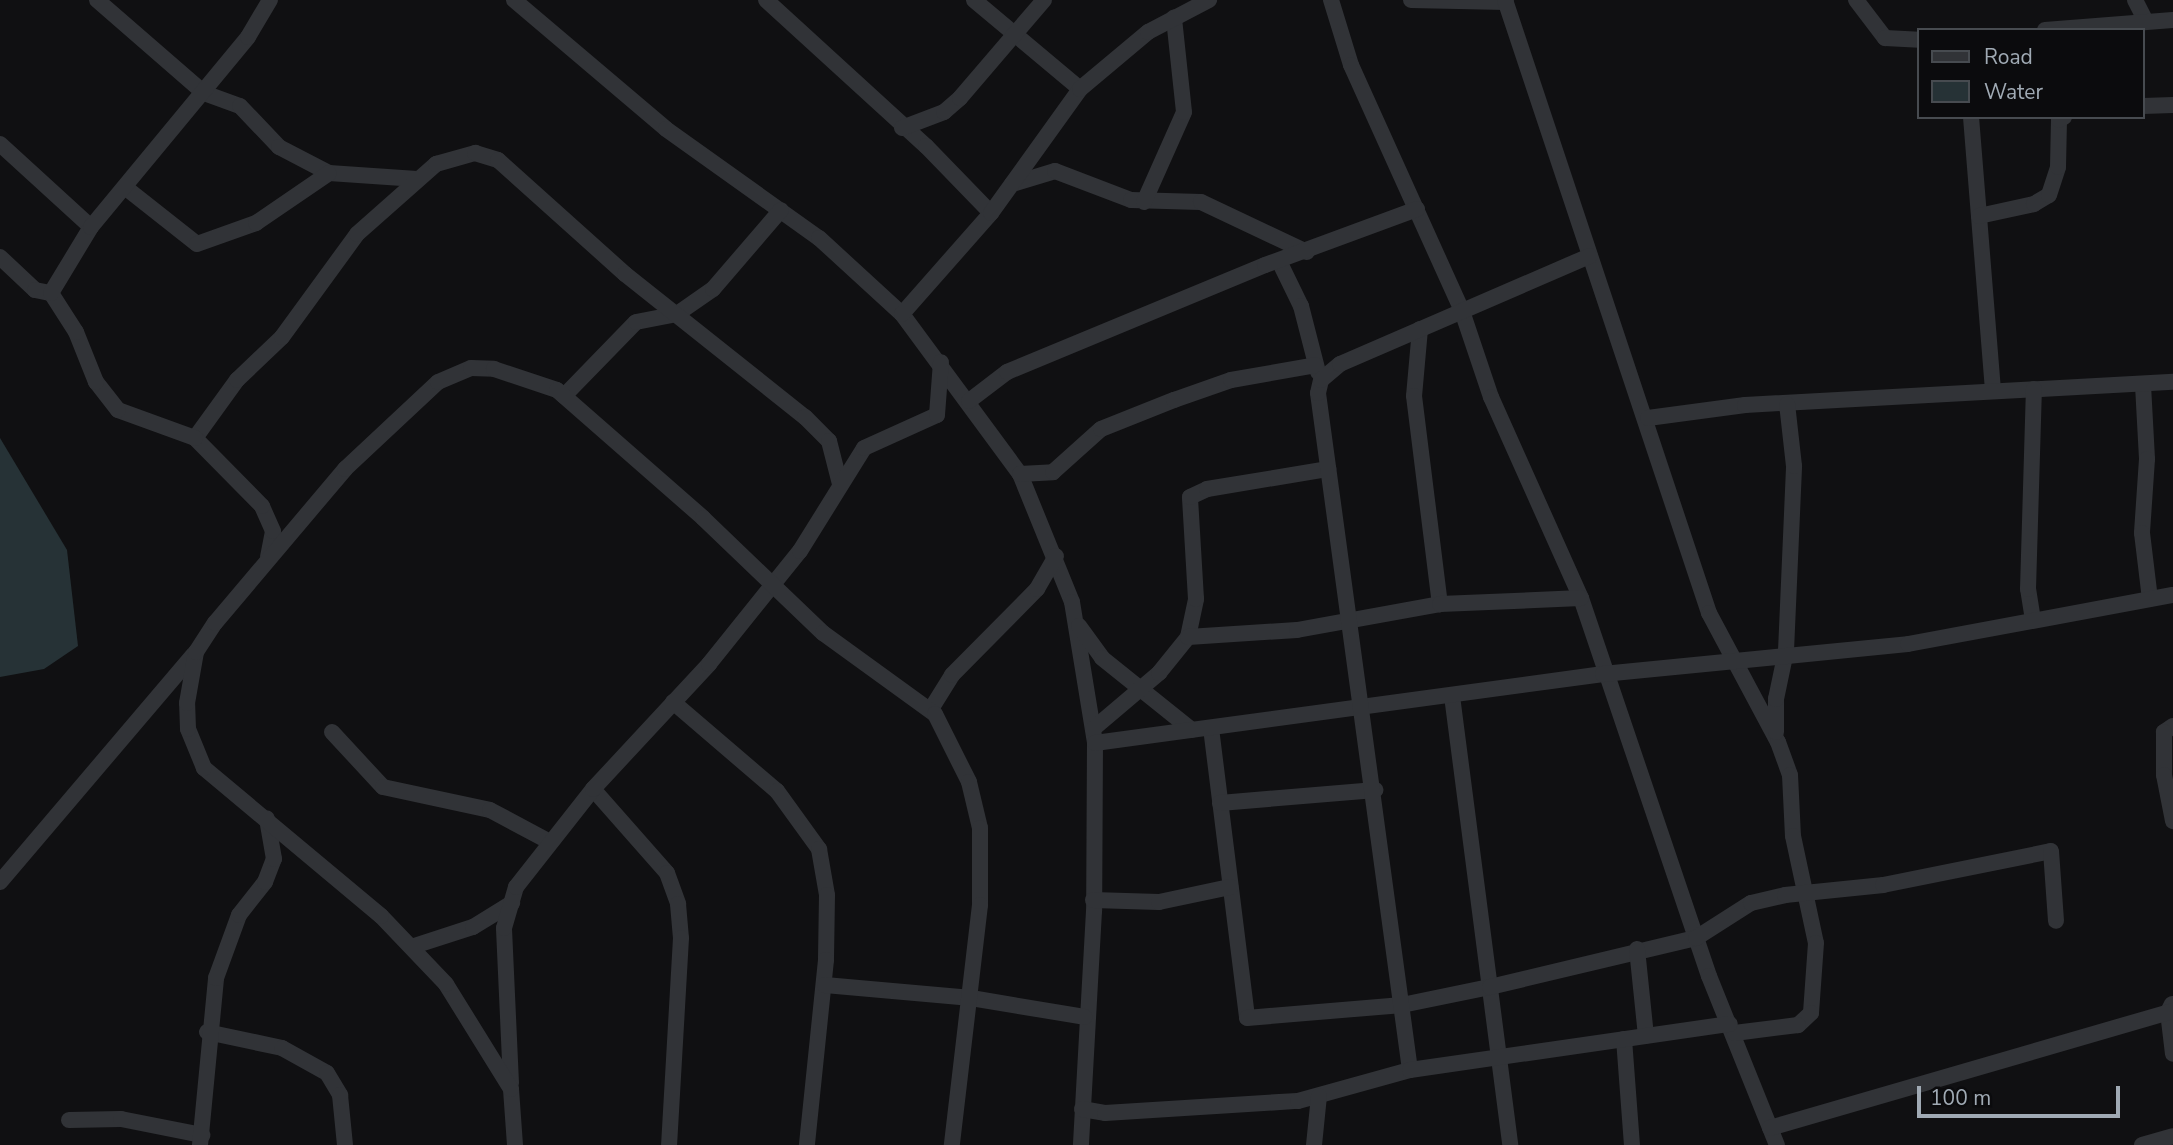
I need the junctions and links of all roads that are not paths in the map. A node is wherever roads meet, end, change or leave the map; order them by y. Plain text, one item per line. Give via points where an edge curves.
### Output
1 (97, 0) edge
2 (270, 0) edge
3 (514, 0) edge
4 (766, 0) edge
5 (974, 0) edge
6 (1044, 0) edge
7 (1209, 0) edge
8 (1331, 0) edge
9 (1411, 0) edge
10 (1856, 0) edge
11 (2135, 0) edge
12 (1506, 1) edge
13 (1174, 18) junction
14 (2145, 20) junction
15 (2173, 20) edge
16 (2065, 28) edge
17 (1015, 38) junction
18 (1918, 40) edge
19 (1080, 89) junction
20 (204, 93) junction
21 (2173, 104) edge
22 (2145, 106) edge
23 (1971, 119) edge
24 (2061, 119) edge
25 (902, 128) junction
26 (0, 144) edge
27 (329, 173) junction
28 (417, 179) junction
29 (1012, 184) junction
30 (126, 188) junction
31 (1143, 202) junction
32 (1417, 209) junction
33 (781, 210) junction
34 (991, 214) junction
35 (1979, 216) junction
36 (91, 228) junction
37 (1307, 253) junction
38 (1590, 256) junction
39 (0, 257) edge
40 (1280, 263) junction
41 (51, 293) junction
42 (1462, 311) junction
43 (677, 314) junction
44 (902, 314) junction
45 (1420, 329) junction
46 (941, 362) junction
47 (1318, 372) junction
48 (2173, 382) edge
49 (2143, 385) junction
50 (1993, 389) junction
51 (2034, 389) junction
52 (564, 396) junction
53 (969, 401) junction
54 (1787, 404) junction
55 (1647, 418) junction
56 (195, 438) junction
57 (1328, 469) junction
58 (1020, 474) junction
59 (841, 484) junction
60 (1056, 556) junction
61 (266, 564) junction
62 (770, 583) junction
63 (2173, 595) edge
64 (1581, 598) junction
65 (2150, 599) junction
66 (1440, 604) junction
67 (1352, 618) junction
68 (2033, 620) junction
69 (1076, 621) junction
70 (1188, 637) junction
71 (196, 652) junction
72 (1785, 656) junction
73 (1732, 660) junction
74 (1603, 674) junction
75 (1142, 688) junction
76 (1452, 696) junction
77 (673, 702) junction
78 (931, 709) junction
79 (1365, 709) junction
80 (2173, 726) edge
81 (1210, 728) junction
82 (1192, 730) junction
83 (332, 732) dead end
84 (1094, 736) junction
85 (1778, 741) junction
86 (593, 789) junction
87 (1375, 790) junction
88 (1220, 803) junction
89 (267, 817) junction
90 (2173, 821) edge
91 (550, 842) junction
92 (0, 882) edge
93 (1230, 887) junction
94 (1810, 896) junction
95 (1093, 900) junction
96 (512, 903) junction
97 (2056, 920) dead end
98 (1696, 939) junction
99 (414, 946) junction
100 (1637, 949) junction
101 (825, 985) junction
102 (1490, 987) junction
103 (971, 998) junction
104 (1402, 1005) junction
105 (2171, 1008) edge
106 (1084, 1017) junction
107 (1733, 1029) junction
108 (207, 1031) junction
109 (1646, 1036) junction
110 (1624, 1039) junction
111 (2173, 1054) edge
112 (1497, 1058) junction
113 (1410, 1070) junction
114 (511, 1089) junction
115 (1319, 1096) junction
116 (1082, 1110) junction
117 (69, 1120) dead end
118 (1770, 1128) junction
119 (2173, 1136) edge
120 (201, 1140) edge
121 (345, 1145) edge
122 (515, 1145) edge
123 (669, 1145) edge
124 (807, 1145) edge
125 (952, 1145) edge
126 (1081, 1145) edge
127 (1314, 1145) edge
128 (1510, 1145) edge
129 (1632, 1145) edge
130 (1777, 1145) edge
131 (2142, 1145) edge

1 - 20 street
2 - 20 street
3 - 33 street via 666,129
4 - 25 street
5 - 17 street
6 - 17 street
7 - 13 street
8 - 32 street via 1351,65
9 - 12 street
10 - 18 street via 1885,37
11 - 14 street
12 - 38 street
13 - 19 street via 1118,54
13 - 31 street via 1184,112
14 - 15 street
14 - 16 street
17 - 19 street
17 - 25 street via 944,112
19 - 29 street
20 - 27 street via 240,106 279,147
20 - 30 street
21 - 22 street
23 - 35 street
24 - 35 street via 2059,167 2049,195 2034,204
25 - 34 street
26 - 36 street
27 - 28 street
27 - 30 street via 256,223 197,244
28 - 43 street via 456,156 475,153 498,160
28 - 56 street via 357,234 282,337 237,380
29 - 31 street via 1044,173 1068,172
29 - 34 street
30 - 36 street
31 - 37 street via 1200,202
32 - 37 street
32 - 42 street
33 - 43 street via 713,289
33 - 44 street
34 - 44 street
35 - 50 street
36 - 41 street
37 - 40 street
38 - 42 street
38 - 55 street
39 - 41 street via 35,290
40 - 47 street via 1301,306
40 - 53 street via 1007,372
41 - 56 street via 76,332 96,383 118,410
42 - 45 street
42 - 64 street via 1491,397
43 - 52 street via 636,322
43 - 59 street via 805,416 829,442
44 - 46 street
45 - 47 street
45 - 66 street via 1414,396
46 - 53 street
46 - 59 street via 943,392 937,415 864,448
47 - 57 street
47 - 58 street via 1231,380 1101,429 1052,472
48 - 49 street
49 - 51 street
49 - 65 street via 2147,459 2142,533
50 - 51 street
50 - 54 street
51 - 68 street via 2028,589
52 - 61 street via 534,380 494,369 449,375 345,470
52 - 62 street
53 - 58 street
54 - 55 street
54 - 72 street via 1794,466
55 - 73 street via 1709,613
56 - 61 street via 266,512 273,531
57 - 67 street
57 - 70 street via 1207,489 1190,496 1196,599
58 - 60 street
59 - 62 street via 800,551
60 - 69 street
60 - 78 street via 1037,589 953,675
61 - 71 street
62 - 77 street
62 - 78 street via 828,637
63 - 65 street
64 - 66 street
64 - 74 street
65 - 68 street
66 - 67 street
67 - 70 street via 1227,638
67 - 79 street
68 - 72 street via 1908,644
69 - 75 street via 1102,657
69 - 84 street
70 - 75 street
71 - 89 street via 187,703 195,752 204,768
71 - 92 street
72 - 73 street
72 - 85 street via 1775,708
73 - 74 street
73 - 85 street
74 - 76 street
74 - 98 street via 1631,739
75 - 82 street
75 - 84 street
76 - 79 street
76 - 102 street
77 - 86 street
77 - 101 street via 776,791 819,849 827,895
78 - 103 street via 969,782 981,828
79 - 81 street
79 - 87 street
80 - 90 street via 2164,732 2164,775
81 - 82 street
81 - 88 street
82 - 84 street
83 - 91 street via 383,787 490,810
84 - 95 street
85 - 94 street via 1790,775 1793,836
86 - 91 street
86 - 123 street via 667,873 678,904 681,938
87 - 88 street
87 - 104 street
88 - 93 street
89 - 99 street
89 - 108 street via 274,859 228,939
91 - 96 street via 516,887
93 - 95 street via 1159,902
93 - 104 street via 1247,1018
94 - 97 street via 2051,851
94 - 98 street via 1785,895 1751,903
94 - 107 street via 1816,943 1808,1019 1798,1025
95 - 106 street
96 - 99 street via 473,927
96 - 114 street via 503,950
98 - 100 street
98 - 107 street
99 - 114 street via 485,1040
100 - 102 street
100 - 109 street
101 - 103 street
101 - 124 street
102 - 104 street
102 - 112 street
103 - 106 street
103 - 125 street
104 - 113 street
105 - 111 street
105 - 118 street
106 - 116 street
107 - 109 street
107 - 118 street
108 - 120 street
108 - 121 street via 282,1048 327,1073 340,1095
109 - 110 street
110 - 112 street
110 - 129 street
112 - 113 street
112 - 128 street
113 - 115 street
114 - 122 street
115 - 116 street via 1132,1111
115 - 127 street
116 - 126 street
117 - 120 street via 121,1119
118 - 130 street
119 - 131 street

